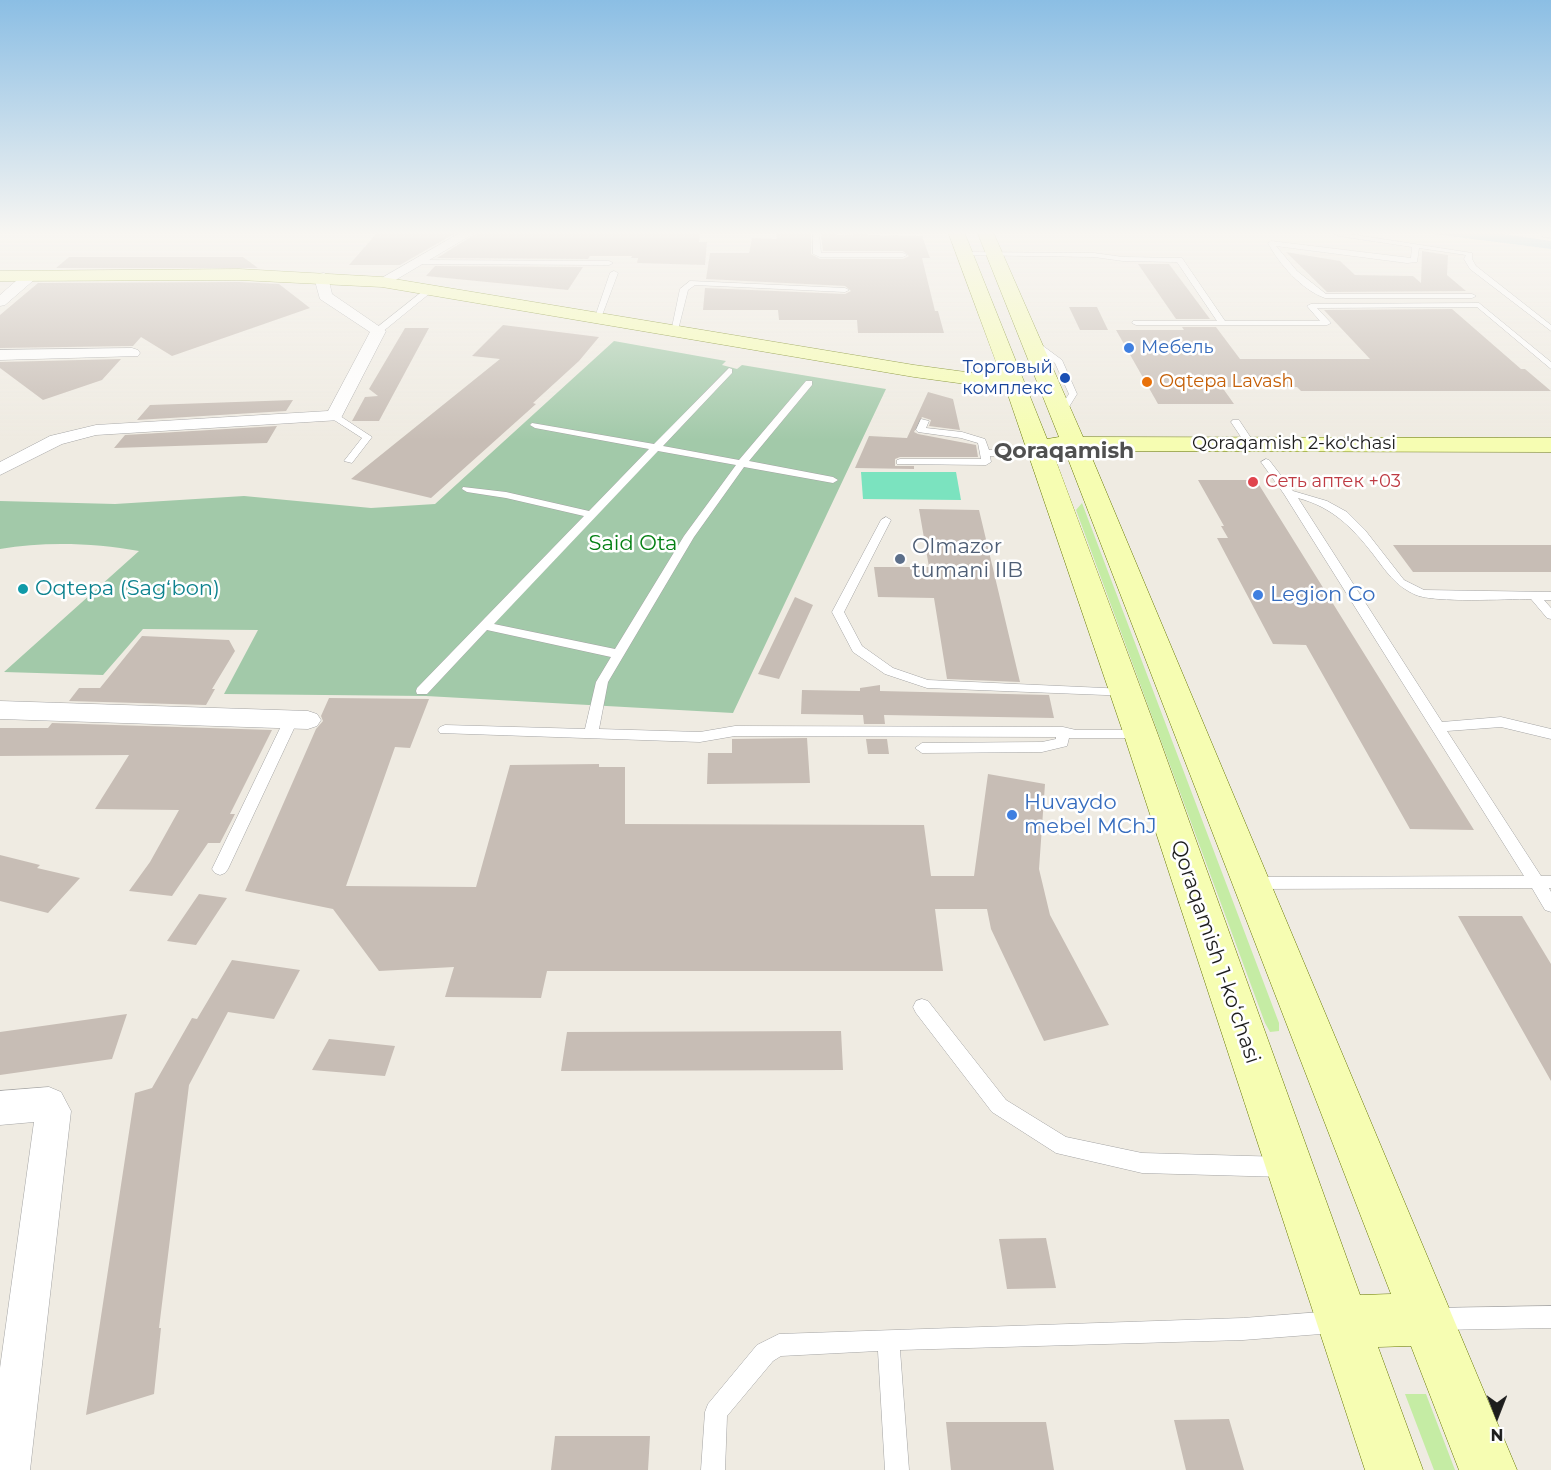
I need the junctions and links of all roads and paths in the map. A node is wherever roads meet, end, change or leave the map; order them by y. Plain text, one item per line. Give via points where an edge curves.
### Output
1 (335, 303) edge
2 (414, 303) edge
3 (509, 303) edge
4 (603, 303) edge
5 (681, 303) edge
6 (983, 303) edge
7 (1014, 303) edge
8 (1209, 303) edge
9 (1518, 303) edge
10 (597, 318) junction
11 (1136, 323) dead end
12 (1223, 323) junction
13 (1551, 329) edge
14 (674, 330) junction
15 (378, 331) junction
16 (132, 353) dead end
17 (0, 355) edge
18 (1551, 366) edge
19 (729, 371) dead end
20 (1012, 380) junction
21 (809, 383) dead end
22 (334, 416) junction
23 (924, 421) dead end
24 (1236, 422) dead end
25 (536, 425) dead end
26 (1250, 444) junction
27 (1551, 445) edge
28 (657, 447) junction
29 (985, 453) junction
30 (1055, 453) junction
31 (349, 461) dead end
32 (900, 462) dead end
33 (1266, 462) junction
34 (742, 463) junction
35 (1551, 463) edge
36 (0, 469) edge
37 (833, 480) dead end
38 (467, 489) dead end
39 (1288, 493) junction
40 (592, 515) junction
41 (886, 520) dead end
42 (1534, 596) junction
43 (1551, 596) edge
44 (1551, 615) edge
45 (486, 626) junction
46 (618, 654) junction
47 (422, 691) dead end
48 (1126, 693) junction
49 (0, 710) edge
50 (299, 720) joint
51 (1436, 727) junction
52 (445, 730) dead end
53 (1063, 732) junction
54 (591, 734) junction
55 (1551, 734) edge
56 (1141, 735) junction
57 (922, 748) dead end
58 (220, 869) dead end
59 (1251, 883) junction
60 (1544, 883) edge
61 (1551, 905) edge
62 (922, 1007) dead end
63 (0, 1108) edge
64 (1289, 1167) junction
65 (1551, 1317) edge
66 (1427, 1319) junction
67 (1342, 1322) junction
68 (888, 1340) junction
69 (8, 1470) edge
70 (712, 1470) edge
71 (897, 1470) edge
72 (1394, 1470) edge
73 (1488, 1470) edge

1 - 15 street
2 - 15 lane
3 - 10 main road
4 - 10 lane
5 - 14 lane
6 - 20 main road, Qoraqamish 1-koʻchasi
7 - 30 main road via 1061,413
8 - 12 lane
9 - 13 lane
10 - 14 main road
11 - 12 lane
12 - 18 lane via 1327,324 1311,306 1479,306
14 - 20 main road via 914,371
15 - 22 street
16 - 17 street
19 - 28 lane
20 - 30 main road, Qoraqamish 1-koʻchasi
21 - 34 lane
22 - 31 lane via 367,437
22 - 36 street via 96,430 56,440
23 - 29 lane via 921,430 982,441
24 - 26 lane
25 - 28 lane
26 - 27 main road, Qoraqamish 2-ko'chasi
26 - 30 main road, Qoraqamish 2-ko'chasi
28 - 34 lane
28 - 40 lane
29 - 30 lane
29 - 32 lane via 986,462
30 - 33 main road, Qoraqamish 2-ko'chasi
30 - 48 main road, Qoraqamish 1-koʻchasi
30 - 59 main road, Qoraqamish 1-koʻchasi
33 - 35 main road, Qoraqamish 2-ko'chasi
33 - 39 lane
34 - 37 lane
34 - 46 lane via 688,536
38 - 40 lane
39 - 42 lane via 1333,507 1347,518 1400,582 1411,589 1440,595
39 - 51 lane
40 - 45 lane
41 - 48 lane via 838,612 857,649 890,672 927,684
42 - 43 lane
42 - 44 lane
45 - 46 lane
45 - 47 lane
46 - 54 lane via 602,682
48 - 56 main road, Qoraqamish 1-koʻchasi
49 - 50 street
50 - 58 lane
51 - 55 lane via 1501,722
51 - 60 lane
52 - 54 lane
53 - 54 lane via 735,731 700,737
53 - 56 lane
53 - 57 lane via 1062,743 1042,747
56 - 64 main road, Qoraqamish 1-koʻchasi
59 - 60 lane
59 - 66 main road, Qoraqamish 1-koʻchasi
60 - 61 lane
62 - 64 lane via 999,1106 1063,1146 1142,1163
63 - 69 street via 49,1104 53,1111
64 - 67 main road, Qoraqamish 1-koʻchasi
65 - 66 lane
66 - 67 main road
66 - 73 main road, Qoraqamish 1-koʻchasi
67 - 68 lane via 1243,1329
67 - 72 main road, Qoraqamish 1-koʻchasi
68 - 70 lane via 779,1345 765,1353 716,1412
68 - 71 lane

